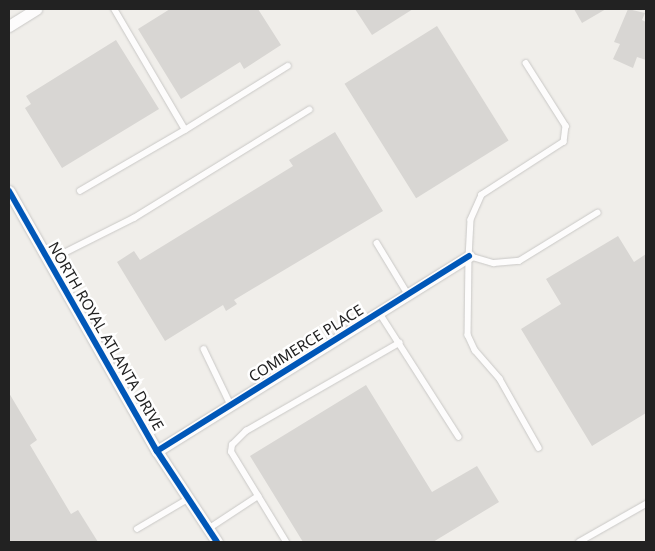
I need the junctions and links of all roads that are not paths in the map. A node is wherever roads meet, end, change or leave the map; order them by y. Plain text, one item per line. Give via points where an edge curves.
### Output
1 (36, 9) edge
2 (114, 9) edge
3 (9, 26) edge
4 (526, 63) dead end
5 (288, 66) dead end
6 (309, 110) dead end
7 (185, 130) junction
8 (9, 191) edge
9 (80, 191) dead end
10 (597, 213) dead end
11 (377, 243) dead end
12 (469, 256) junction
13 (48, 260) junction
14 (408, 294) junction
15 (379, 312) junction
16 (399, 343) junction
17 (204, 349) dead end
18 (231, 405) junction
19 (459, 437) dead end
20 (539, 448) dead end
21 (157, 451) junction
22 (258, 496) junction
23 (188, 499) junction
24 (646, 504) edge
25 (137, 529) dead end
26 (208, 529) junction
27 (217, 542) edge
28 (286, 542) edge
29 (580, 542) edge

1 - 3 street
2 - 7 lane
4 - 12 lane via 566,126 564,142 482,195 471,220
5 - 7 lane
6 - 13 lane via 134,218
7 - 9 lane
8 - 13 street, NORTH ROYAL ATLANTA DRIVE
10 - 12 lane via 519,261 494,263
11 - 14 lane
12 - 14 street, COMMERCE PLACE
12 - 20 lane via 468,335 475,350 500,379
13 - 21 street, NORTH ROYAL ATLANTA DRIVE
14 - 15 street, COMMERCE PLACE
15 - 16 lane
15 - 18 street, COMMERCE PLACE
16 - 19 lane
16 - 22 lane via 361,368 334,378 238,437 231,452
17 - 18 lane
18 - 21 street, COMMERCE PLACE
21 - 23 street, NORTH ROYAL ATLANTA DRIVE
22 - 26 lane
22 - 28 lane
23 - 25 lane
23 - 26 street, NORTH ROYAL ATLANTA DRIVE
24 - 29 lane
26 - 27 street, NORTH ROYAL ATLANTA DRIVE

